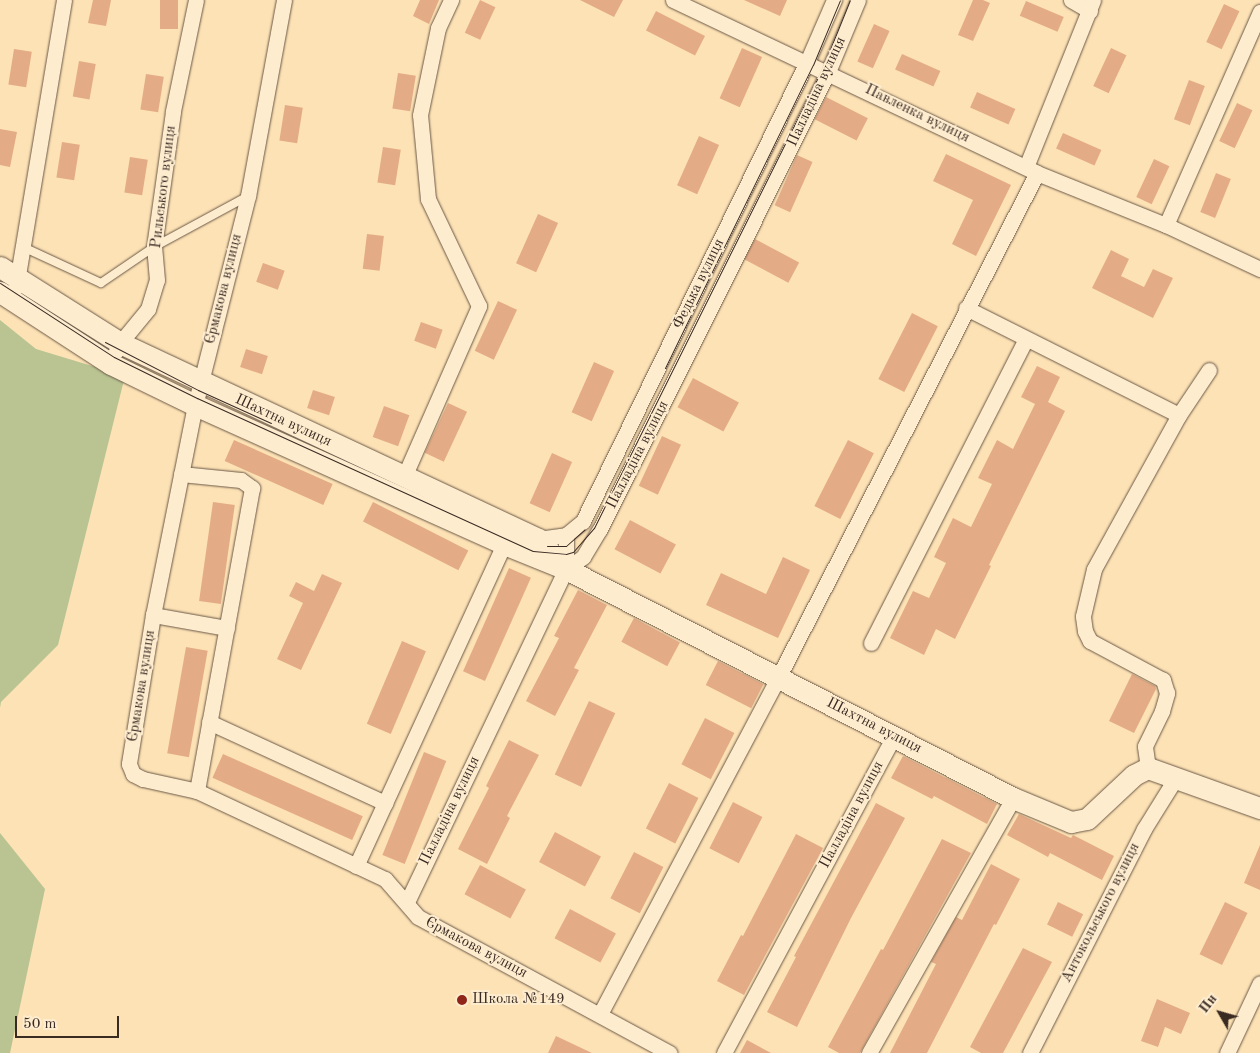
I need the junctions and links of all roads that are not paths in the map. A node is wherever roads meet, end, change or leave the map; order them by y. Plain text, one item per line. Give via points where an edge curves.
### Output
1 (64, 0) edge
2 (196, 0) edge
3 (284, 0) edge
4 (451, 0) edge
5 (673, 0) edge
6 (834, 0) edge
7 (858, 0) edge
8 (1071, 0) edge
9 (1092, 5) edge
10 (1260, 12) edge
11 (807, 62) junction
12 (828, 72) junction
13 (1032, 170) junction
14 (248, 196) junction
15 (1166, 225) junction
16 (23, 247) junction
17 (154, 247) junction
18 (1260, 269) edge
19 (9, 272) edge
20 (6, 296) edge
21 (966, 308) junction
22 (1026, 339) junction
23 (120, 343) junction
24 (111, 364) junction
25 (1209, 370) dead end
26 (200, 382) junction
27 (195, 406) junction
28 (1179, 415) junction
29 (181, 474) junction
30 (404, 477) junction
31 (566, 536) junction
32 (538, 539) junction
33 (504, 544) junction
34 (566, 569) junction
35 (153, 615) junction
36 (227, 628) junction
37 (871, 643) dead end
38 (779, 676) junction
39 (209, 722) junction
40 (894, 736) junction
41 (1148, 768) junction
42 (1176, 776) junction
43 (197, 791) junction
44 (1013, 798) junction
45 (385, 803) junction
46 (1260, 808) edge
47 (356, 866) junction
48 (407, 902) junction
49 (1260, 983) edge
50 (600, 1014) junction
51 (670, 1053) edge
52 (724, 1053) edge
53 (869, 1053) edge
54 (1030, 1053) edge
55 (1227, 1053) edge

1 - 16 street
2 - 17 street, Рильського вулиця via 173,111
3 - 14 street, Єрмакова вулиця
4 - 30 street via 438,28 420,115 428,199 479,306
5 - 11 street, Павленка вулиця
6 - 11 street, Федька вулиця
7 - 12 street, Палладіна вулиця
8 - 9 street
9 - 13 street
10 - 15 street
11 - 12 street, Павленка вулиця
11 - 31 street, Федька вулиця via 583,520
12 - 13 street, Павленка вулиця
12 - 34 street, Палладіна вулиця via 600,529 583,557
13 - 15 street, Павленка вулиця
13 - 21 street
14 - 17 lane
14 - 26 street, Єрмакова вулиця
15 - 18 street, Павленка вулиця
16 - 17 lane via 100,283
16 - 19 street
17 - 23 street, Рильського вулиця via 157,280 148,309
19 - 20 street
19 - 23 main road, Шахтна вулиця
20 - 24 main road, Шахтна вулиця
21 - 22 street
21 - 38 street
22 - 28 street
22 - 37 street
23 - 24 street, Рильського вулиця
23 - 26 main road, Шахтна вулиця
24 - 27 main road, Шахтна вулиця
25 - 28 street
26 - 27 street, Єрмакова вулиця
26 - 30 main road, Шахтна вулиця
27 - 29 street, Єрмакова вулиця
27 - 33 main road, Шахтна вулиця
28 - 41 street via 1094,569 1083,616 1090,641 1163,680 1167,693 1146,746
29 - 35 street, Єрмакова вулиця
29 - 36 street via 240,480 252,488
30 - 32 main road, Шахтна вулиця
31 - 32 street
31 - 34 street
32 - 34 main road, Шахтна вулиця
33 - 34 main road, Шахтна вулиця
33 - 45 street
34 - 38 main road, Шахтна вулиця
34 - 48 street, Палладіна вулиця
35 - 36 street
35 - 43 street, Єрмакова вулиця via 129,764 133,774 143,779
36 - 39 street
38 - 40 main road, Шахтна вулиця
38 - 50 street
39 - 43 street
39 - 45 street
40 - 44 main road, Шахтна вулиця
40 - 52 street, Палладіна вулиця
41 - 42 main road
41 - 44 main road, Шахтна вулиця via 1134,775 1087,819 1071,822
42 - 46 main road
42 - 54 street, Антокольського вулиця via 1144,829
43 - 47 street, Єрмакова вулиця
44 - 53 street
45 - 47 street
47 - 48 street, Єрмакова вулиця via 385,879
48 - 50 street, Єрмакова вулиця via 418,917
49 - 55 street
50 - 51 street, Єрмакова вулиця

